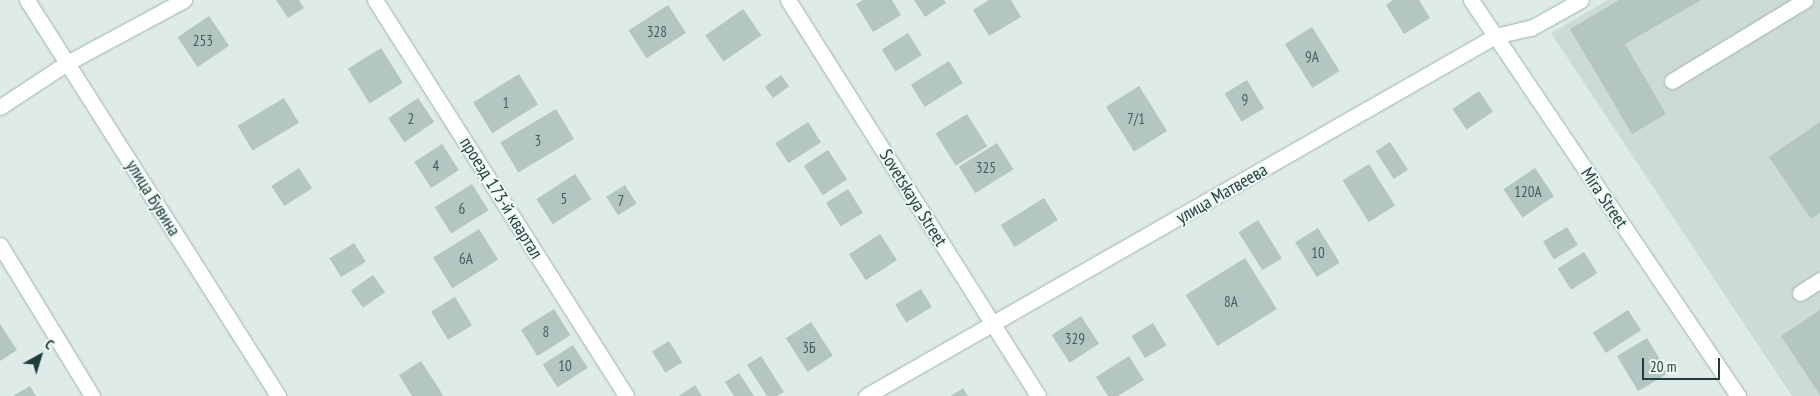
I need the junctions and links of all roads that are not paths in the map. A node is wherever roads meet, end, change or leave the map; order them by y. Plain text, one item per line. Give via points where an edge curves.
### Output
1 (26, 0) edge
2 (184, 0) edge
3 (375, 0) edge
4 (788, 0) edge
5 (1471, 0) edge
6 (1581, 0) edge
7 (1805, 0) edge
8 (1494, 36) junction
9 (67, 64) junction
10 (1672, 81) dead end
11 (0, 107) edge
12 (0, 244) edge
13 (1820, 280) edge
14 (1800, 293) dead end
15 (994, 325) junction
16 (92, 396) edge
17 (278, 396) edge
18 (626, 396) edge
19 (866, 396) edge
20 (1038, 396) edge
21 (1738, 396) edge

1 - 9 street, улица Бувина
2 - 9 street
3 - 18 street, проезд 173-й квартал
4 - 15 street, Sovetskaya Street
5 - 8 street, Mira Street
6 - 8 street, улица Матвеева via 1531,28
7 - 10 street
8 - 15 street, улица Матвеева
8 - 21 street, Mira Street
9 - 11 street
9 - 17 street, улица Бувина
12 - 16 street
13 - 14 street
15 - 19 street, улица Матвеева
15 - 20 street, Sovetskaya Street

